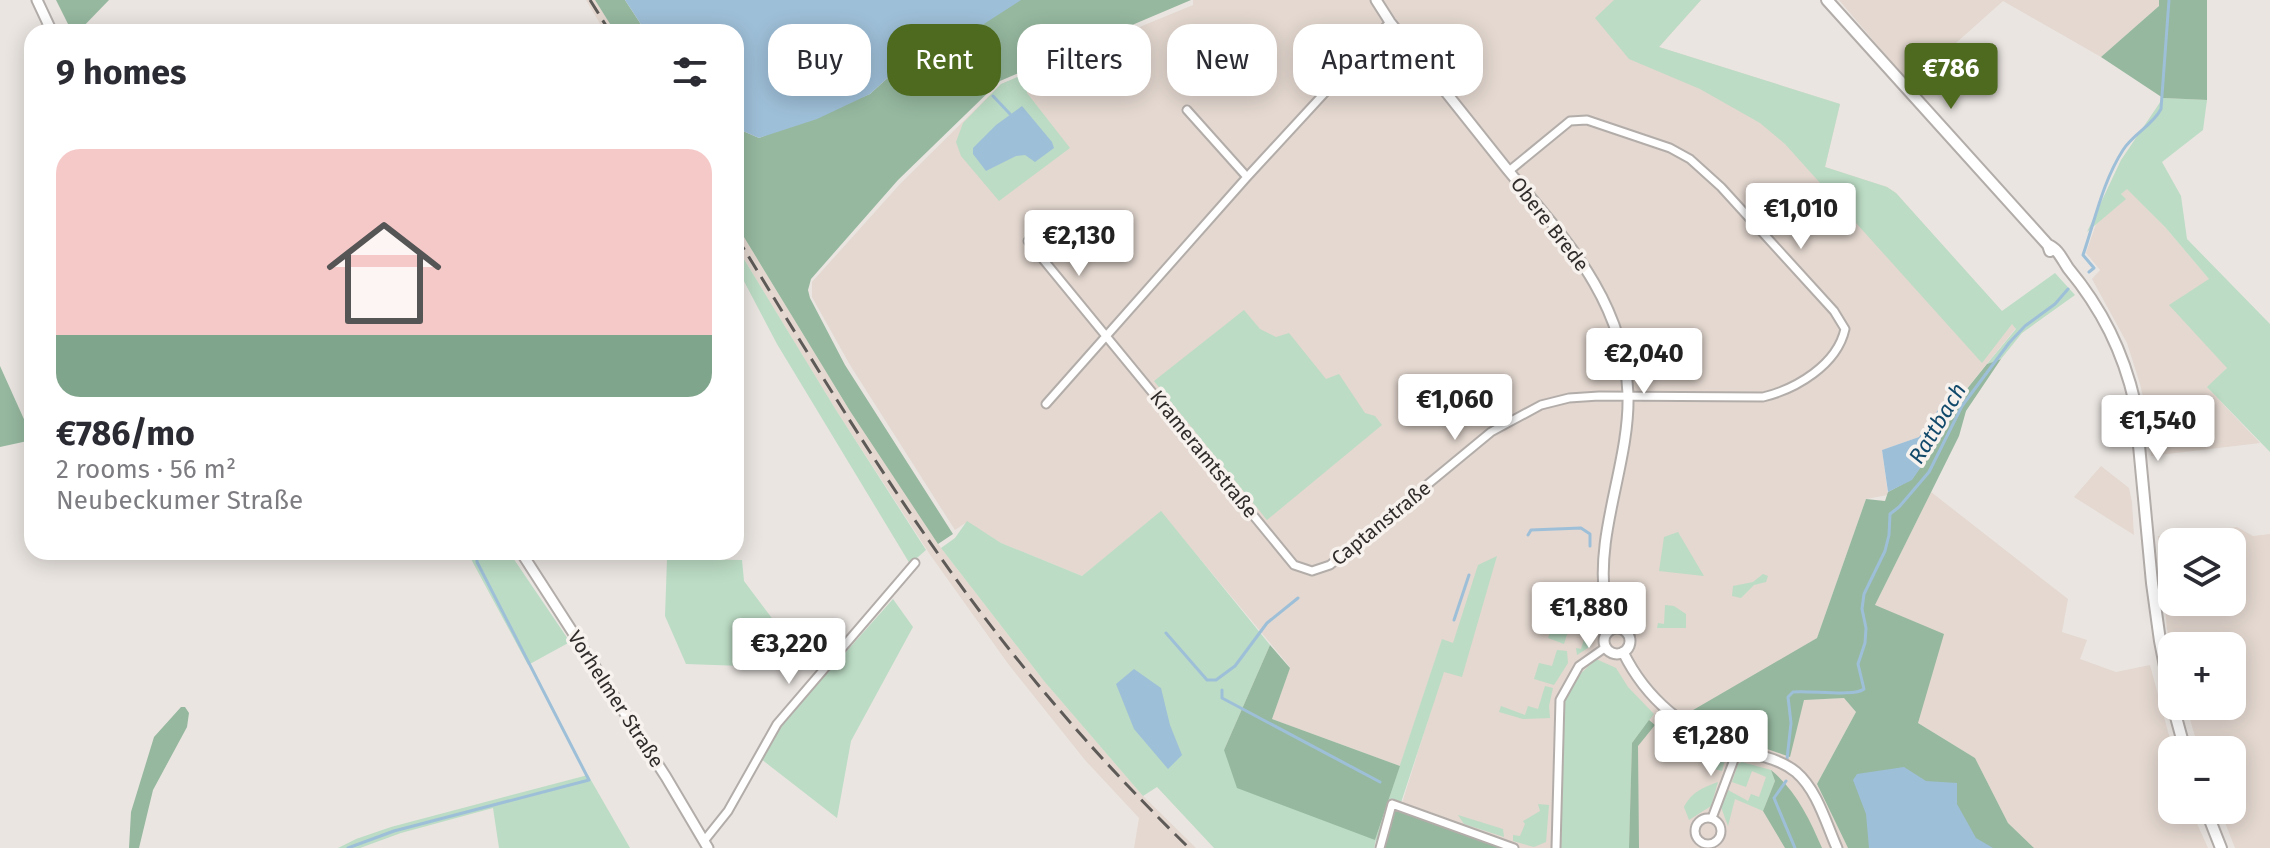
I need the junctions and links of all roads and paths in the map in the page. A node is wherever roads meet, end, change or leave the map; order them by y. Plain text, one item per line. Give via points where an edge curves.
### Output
1 (37, 0) edge
2 (1376, 0) edge
3 (1827, 0) edge
4 (1390, 22) junction
5 (48, 24) edge
6 (1187, 110) dead end
7 (1509, 171) junction
8 (1247, 177) junction
9 (1028, 241) dead end
10 (1107, 335) junction
11 (1628, 395) junction
12 (1046, 404) dead end
13 (526, 560) edge
14 (915, 563) dead end
15 (1303, 569) joint
16 (1613, 628) junction
17 (2159, 632) edge
18 (1606, 647) junction
19 (1623, 652) junction
20 (1738, 749) junction
21 (1712, 818) dead end
22 (2212, 824) edge
23 (706, 845) edge
24 (1380, 848) edge
25 (1514, 848) edge
26 (1556, 848) edge
27 (1837, 848) edge
28 (2221, 848) edge

1 - 5 street
2 - 4 street, Obere Brede
3 - 17 main road via 2061,259 2107,324 2135,403
4 - 7 street, Obere Brede
4 - 8 street
6 - 8 street
7 - 11 street, Obere Brede via 1580,257 1600,291 1615,329
7 - 11 street, Captanstraße via 1578,119 1670,148 1721,187 1845,329 1833,355 1783,392 1726,398
8 - 10 street
9 - 10 street, Krameramtstraße
10 - 12 street
10 - 15 street, Krameramtstraße via 1294,565
11 - 15 street, Captanstraße via 1541,405 1491,432 1330,565
11 - 16 street, Obere Brede via 1605,559 1605,599
13 - 23 street, Vorhelmer Straße
14 - 23 street via 777,724
16 - 18 street via 1605,636
16 - 19 street via 1630,636
18 - 19 street
18 - 26 street via 1579,666 1560,700
19 - 20 street via 1645,688 1673,717
20 - 21 street
20 - 27 street via 1796,772 1811,790
22 - 28 main road
24 - 25 street via 1392,804

